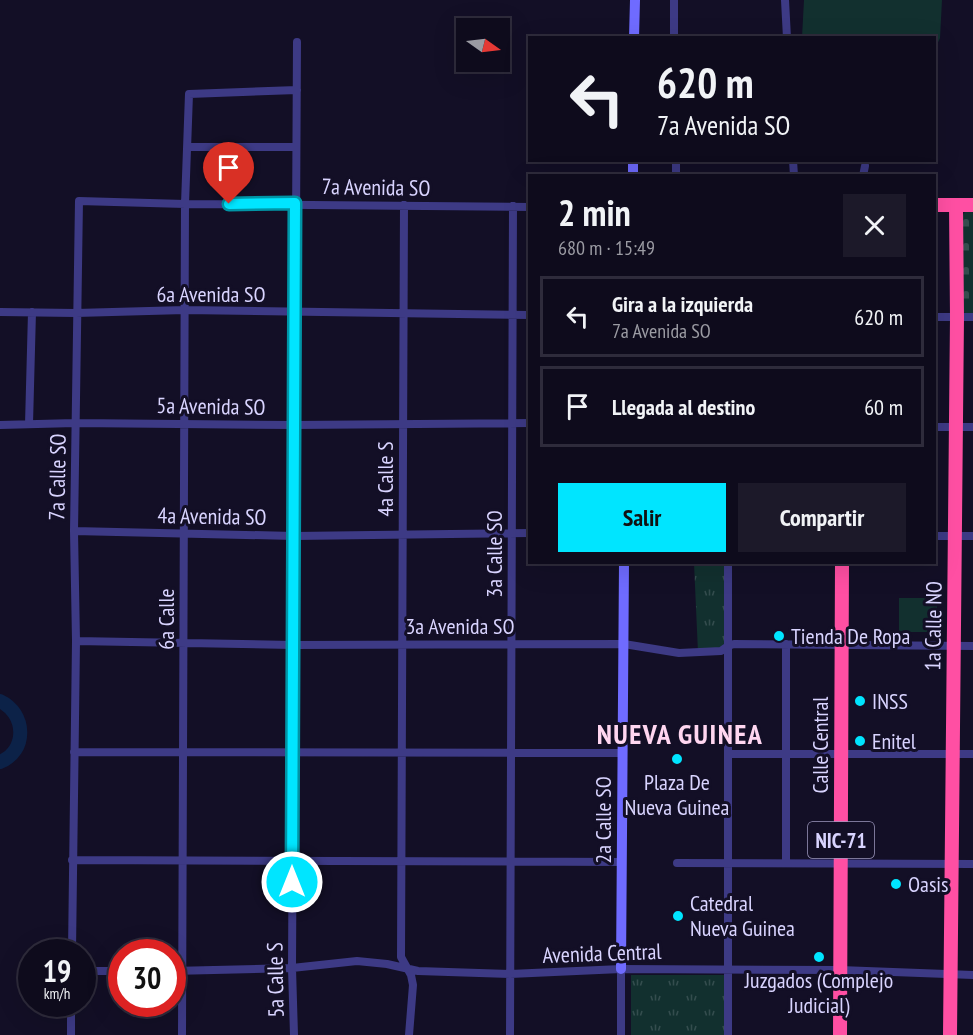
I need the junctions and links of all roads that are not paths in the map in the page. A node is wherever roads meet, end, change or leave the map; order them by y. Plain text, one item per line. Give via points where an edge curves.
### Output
1 (635, 0) edge
2 (674, 0) edge
3 (785, 0) edge
4 (634, 36) edge
5 (674, 36) edge
6 (787, 36) edge
7 (297, 42) dead end
8 (297, 90) junction
9 (188, 147) junction
10 (296, 147) junction
11 (865, 166) dead end
12 (863, 174) edge
13 (295, 203) junction
14 (186, 204) junction
15 (404, 205) junction
16 (936, 205) edge
17 (956, 205) junction
18 (973, 205) edge
19 (513, 206) junction
20 (528, 207) edge
21 (185, 310) junction
22 (0, 312) edge
23 (32, 312) junction
24 (295, 312) junction
25 (76, 313) junction
26 (404, 314) junction
27 (513, 315) junction
28 (528, 315) edge
29 (936, 317) edge
30 (957, 317) junction
31 (973, 317) edge
32 (75, 423) junction
33 (185, 423) junction
34 (528, 423) edge
35 (28, 424) junction
36 (512, 424) junction
37 (0, 425) edge
38 (294, 425) junction
39 (403, 425) junction
40 (936, 427) edge
41 (956, 427) junction
42 (973, 427) edge
43 (74, 531) junction
44 (184, 533) junction
45 (512, 533) junction
46 (528, 533) edge
47 (403, 534) junction
48 (294, 536) junction
49 (936, 536) edge
50 (955, 536) junction
51 (973, 537) edge
52 (624, 564) edge
53 (728, 564) edge
54 (842, 564) edge
55 (76, 641) junction
56 (184, 642) junction
57 (403, 644) junction
58 (624, 644) junction
59 (786, 644) junction
60 (293, 645) junction
61 (511, 645) junction
62 (842, 645) junction
63 (728, 646) junction
64 (954, 646) junction
65 (973, 646) edge
66 (74, 752) junction
67 (183, 753) junction
68 (293, 753) junction
69 (402, 753) junction
70 (511, 753) junction
71 (623, 753) junction
72 (728, 753) junction
73 (786, 753) junction
74 (841, 754) junction
75 (953, 754) junction
76 (973, 754) edge
77 (72, 860) junction
78 (183, 860) junction
79 (292, 861) junction
80 (402, 861) junction
81 (510, 862) junction
82 (622, 862) junction
83 (676, 863) dead end
84 (728, 863) junction
85 (786, 863) junction
86 (841, 863) junction
87 (952, 864) junction
88 (973, 864) edge
89 (72, 939) edge
90 (182, 939) edge
91 (406, 967) junction
92 (292, 968) junction
93 (621, 969) junction
94 (728, 970) junction
95 (840, 970) junction
96 (186, 971) edge
97 (510, 974) junction
98 (951, 975) junction
99 (973, 975) edge
100 (71, 1017) edge
101 (183, 1017) edge
102 (71, 1035) edge
103 (183, 1035) edge
104 (294, 1035) edge
105 (409, 1035) edge
106 (510, 1035) edge
107 (621, 1035) edge
108 (728, 1035) edge
109 (840, 1035) edge
110 (950, 1035) edge

1 - 4 street
2 - 5 street
3 - 6 street
7 - 8 street, 5a Calle S
8 - 9 street, 6a Calle via 189,94
8 - 10 street, 5a Calle S
9 - 10 street
9 - 14 street, 6a Calle
10 - 13 street, 5a Calle S
11 - 12 street
13 - 14 street, 7a Avenida SO
13 - 15 street, 7a Avenida SO
13 - 24 street, 5a Calle S
14 - 21 street, 6a Calle
14 - 25 street, 7a Calle SO via 79,201
15 - 19 street, 7a Avenida SO
15 - 26 street, 4a Calle S
16 - 17 highway
17 - 18 highway
17 - 30 highway, 1a Calle NO
19 - 20 street, 7a Avenida SO
19 - 27 street, 3a Calle SO
21 - 24 street, 6a Avenida SO
21 - 25 street, 6a Avenida SO
21 - 33 street, 6a Calle
22 - 23 street, 6a Avenida SO
23 - 25 street, 6a Avenida SO
23 - 35 street
24 - 26 street, 6a Avenida SO
24 - 38 street, 5a Calle S
25 - 32 street, 7a Calle SO
26 - 27 street, 6a Avenida SO
26 - 39 street, 4a Calle S
27 - 28 street, 6a Avenida SO
27 - 36 street, 3a Calle SO
29 - 30 street
30 - 31 street
30 - 41 highway, 1a Calle NO
32 - 33 street, 5a Avenida SO
32 - 35 street, 5a Avenida SO
32 - 43 street, 7a Calle SO
33 - 38 street, 5a Avenida SO
33 - 44 street, 6a Calle
34 - 36 street, 5a Avenida SO
35 - 37 street, 5a Avenida SO
36 - 39 street, 5a Avenida SO
36 - 45 street, 3a Calle SO
38 - 39 street, 5a Avenida SO
38 - 48 street, 5a Calle S
39 - 47 street, 4a Calle S
40 - 41 street
41 - 42 street
41 - 50 highway, 1a Calle NO
43 - 44 street, 4a Avenida SO
43 - 55 street, 7a Calle SO
44 - 48 street, 4a Avenida SO
44 - 56 street, 6a Calle
45 - 46 street, 4a Avenida SO
45 - 47 street, 4a Avenida SO
45 - 61 street, 3a Calle SO
47 - 48 street, 4a Avenida SO
47 - 57 street, 4a Calle S
48 - 60 street, 5a Calle S
49 - 50 street
50 - 51 street
50 - 64 highway, 1a Calle NO
52 - 58 street, 2a Calle SO
53 - 63 street
54 - 62 highway, Calle Central / NIC-71
55 - 56 street, 3a Avenida SO
55 - 66 street, 7a Calle SO
56 - 60 street, 3a Avenida SO
56 - 67 street, 6a Calle
57 - 60 street, 3a Avenida SO
57 - 61 street, 3a Avenida SO
57 - 69 street, 4a Calle S
58 - 61 street, 3a Avenida SO
58 - 63 street, 3a Avenida SO via 680,653 721,651
58 - 71 street, 2a Calle SO
59 - 62 street, 3a Avenida SO
59 - 63 street, 3a Avenida SO
59 - 73 street
60 - 68 street, 5a Calle S
61 - 70 street, 3a Calle SO
62 - 64 street, 3a Avenida SO
62 - 74 highway, Calle Central / NIC-71
63 - 72 street
64 - 65 street, 3a Avenida SO
64 - 75 highway, 1a Calle NO
66 - 67 street
66 - 77 street, 7a Calle SO
67 - 68 street
67 - 78 street, 6a Calle
68 - 69 street
68 - 79 street, 5a Calle S
69 - 70 street
69 - 80 street, 4a Calle S
70 - 71 street
70 - 81 street, 3a Calle SO
71 - 82 street, 2a Calle SO
72 - 73 street
72 - 84 street
73 - 74 street
73 - 85 street
74 - 75 street
74 - 86 highway, Calle Central / NIC-71
75 - 76 street
75 - 87 highway, 1a Calle NO
77 - 78 street
77 - 89 street, 7a Calle SO
78 - 79 street
78 - 90 street, 6a Calle
79 - 80 street
79 - 92 street, 5a Calle S
80 - 81 street
80 - 91 street, 4a Calle S via 401,957
81 - 82 street
81 - 97 street, 3a Calle SO
82 - 93 street, 2a Calle SO
83 - 84 street
84 - 85 street
84 - 94 street
85 - 86 street
86 - 87 street
86 - 95 highway, Calle Central / NIC-71
87 - 88 street
87 - 98 highway, 1a Calle NO
91 - 92 street, Avenida Central via 357,961
91 - 97 street, Avenida Central via 418,971
91 - 105 street, 4a Calle S via 413,985
92 - 96 street, Avenida Central
92 - 104 street, 5a Calle S
93 - 94 street, Avenida Central
93 - 97 street, Avenida Central
93 - 107 street
94 - 95 street, Avenida Central
94 - 108 street
95 - 98 street, Avenida Central
95 - 109 highway, Calle Central / NIC-71
97 - 106 street, 3a Calle SO
98 - 99 street, Avenida Central
98 - 110 highway, 1a Calle NO
100 - 102 street
101 - 103 street, 6a Calle

